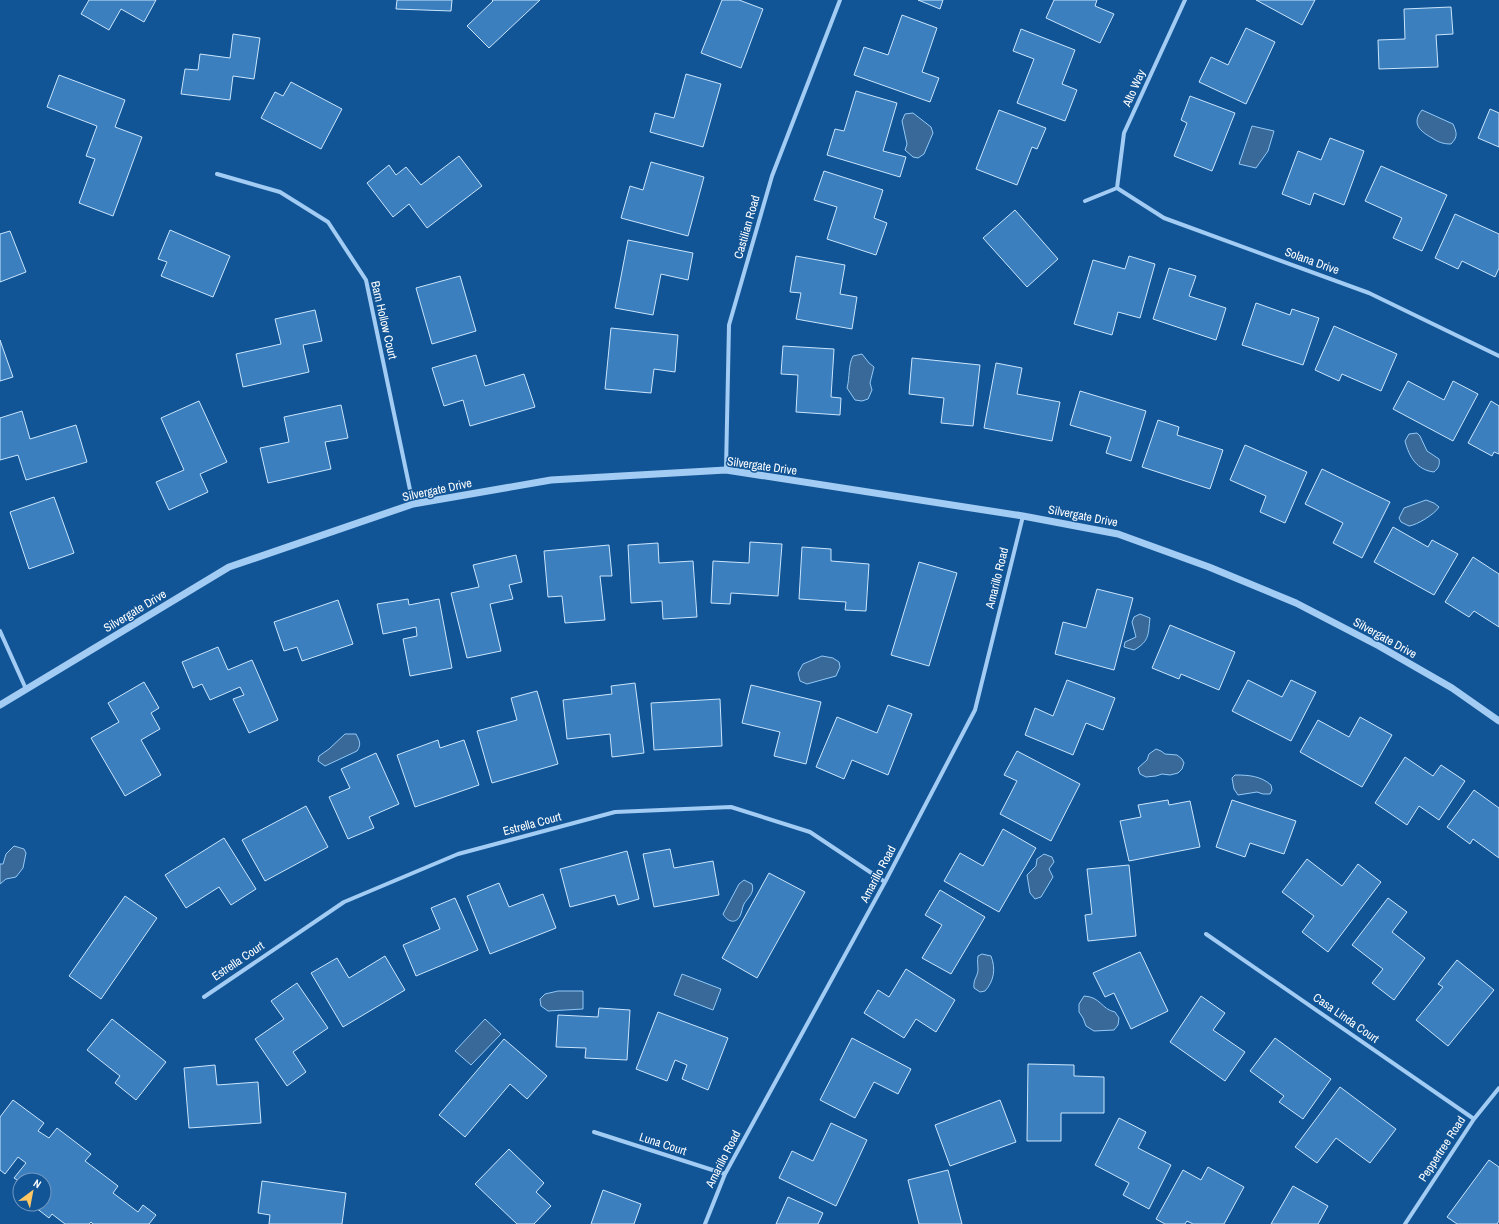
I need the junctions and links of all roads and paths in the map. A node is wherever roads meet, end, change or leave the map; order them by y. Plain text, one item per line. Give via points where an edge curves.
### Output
1 (840, 0) edge
2 (1185, 0) edge
3 (217, 174) dead end
4 (1117, 188) junction
5 (1084, 201) dead end
6 (1499, 356) edge
7 (726, 470) junction
8 (413, 504) junction
9 (1023, 516) junction
10 (0, 631) edge
11 (26, 689) junction
12 (0, 705) edge
13 (1499, 721) edge
14 (885, 882) junction
15 (1206, 934) dead end
16 (204, 997) dead end
17 (1499, 1088) edge
18 (1474, 1119) junction
19 (594, 1132) dead end
20 (725, 1174) junction
21 (705, 1224) edge
22 (1405, 1224) edge

1 - 7 street, Castilian Road via 772,176 729,325
2 - 4 street, Alto Way via 1124,134
3 - 8 street, Barn Hollow Court via 280,192 328,222 366,280
4 - 5 street
4 - 6 street, Solana Drive via 1164,218 1369,293
7 - 8 street, Silvergate Drive via 551,480
7 - 9 street, Silvergate Drive
8 - 11 street, Silvergate Drive via 229,567
9 - 13 street, Silvergate Drive via 1118,534 1210,567 1296,603 1399,657 1452,688
9 - 14 street, Amarillo Road via 975,710
10 - 11 street
11 - 12 street, Silvergate Drive
14 - 16 street, Estrella Court via 810,832 731,807 615,812 458,854 344,902
14 - 20 street, Amarillo Road
15 - 18 street, Casa Linda Court
17 - 18 street, Peppertree Road
18 - 22 street, Peppertree Road
19 - 20 street, Luna Court
20 - 21 street, Amarillo Road

